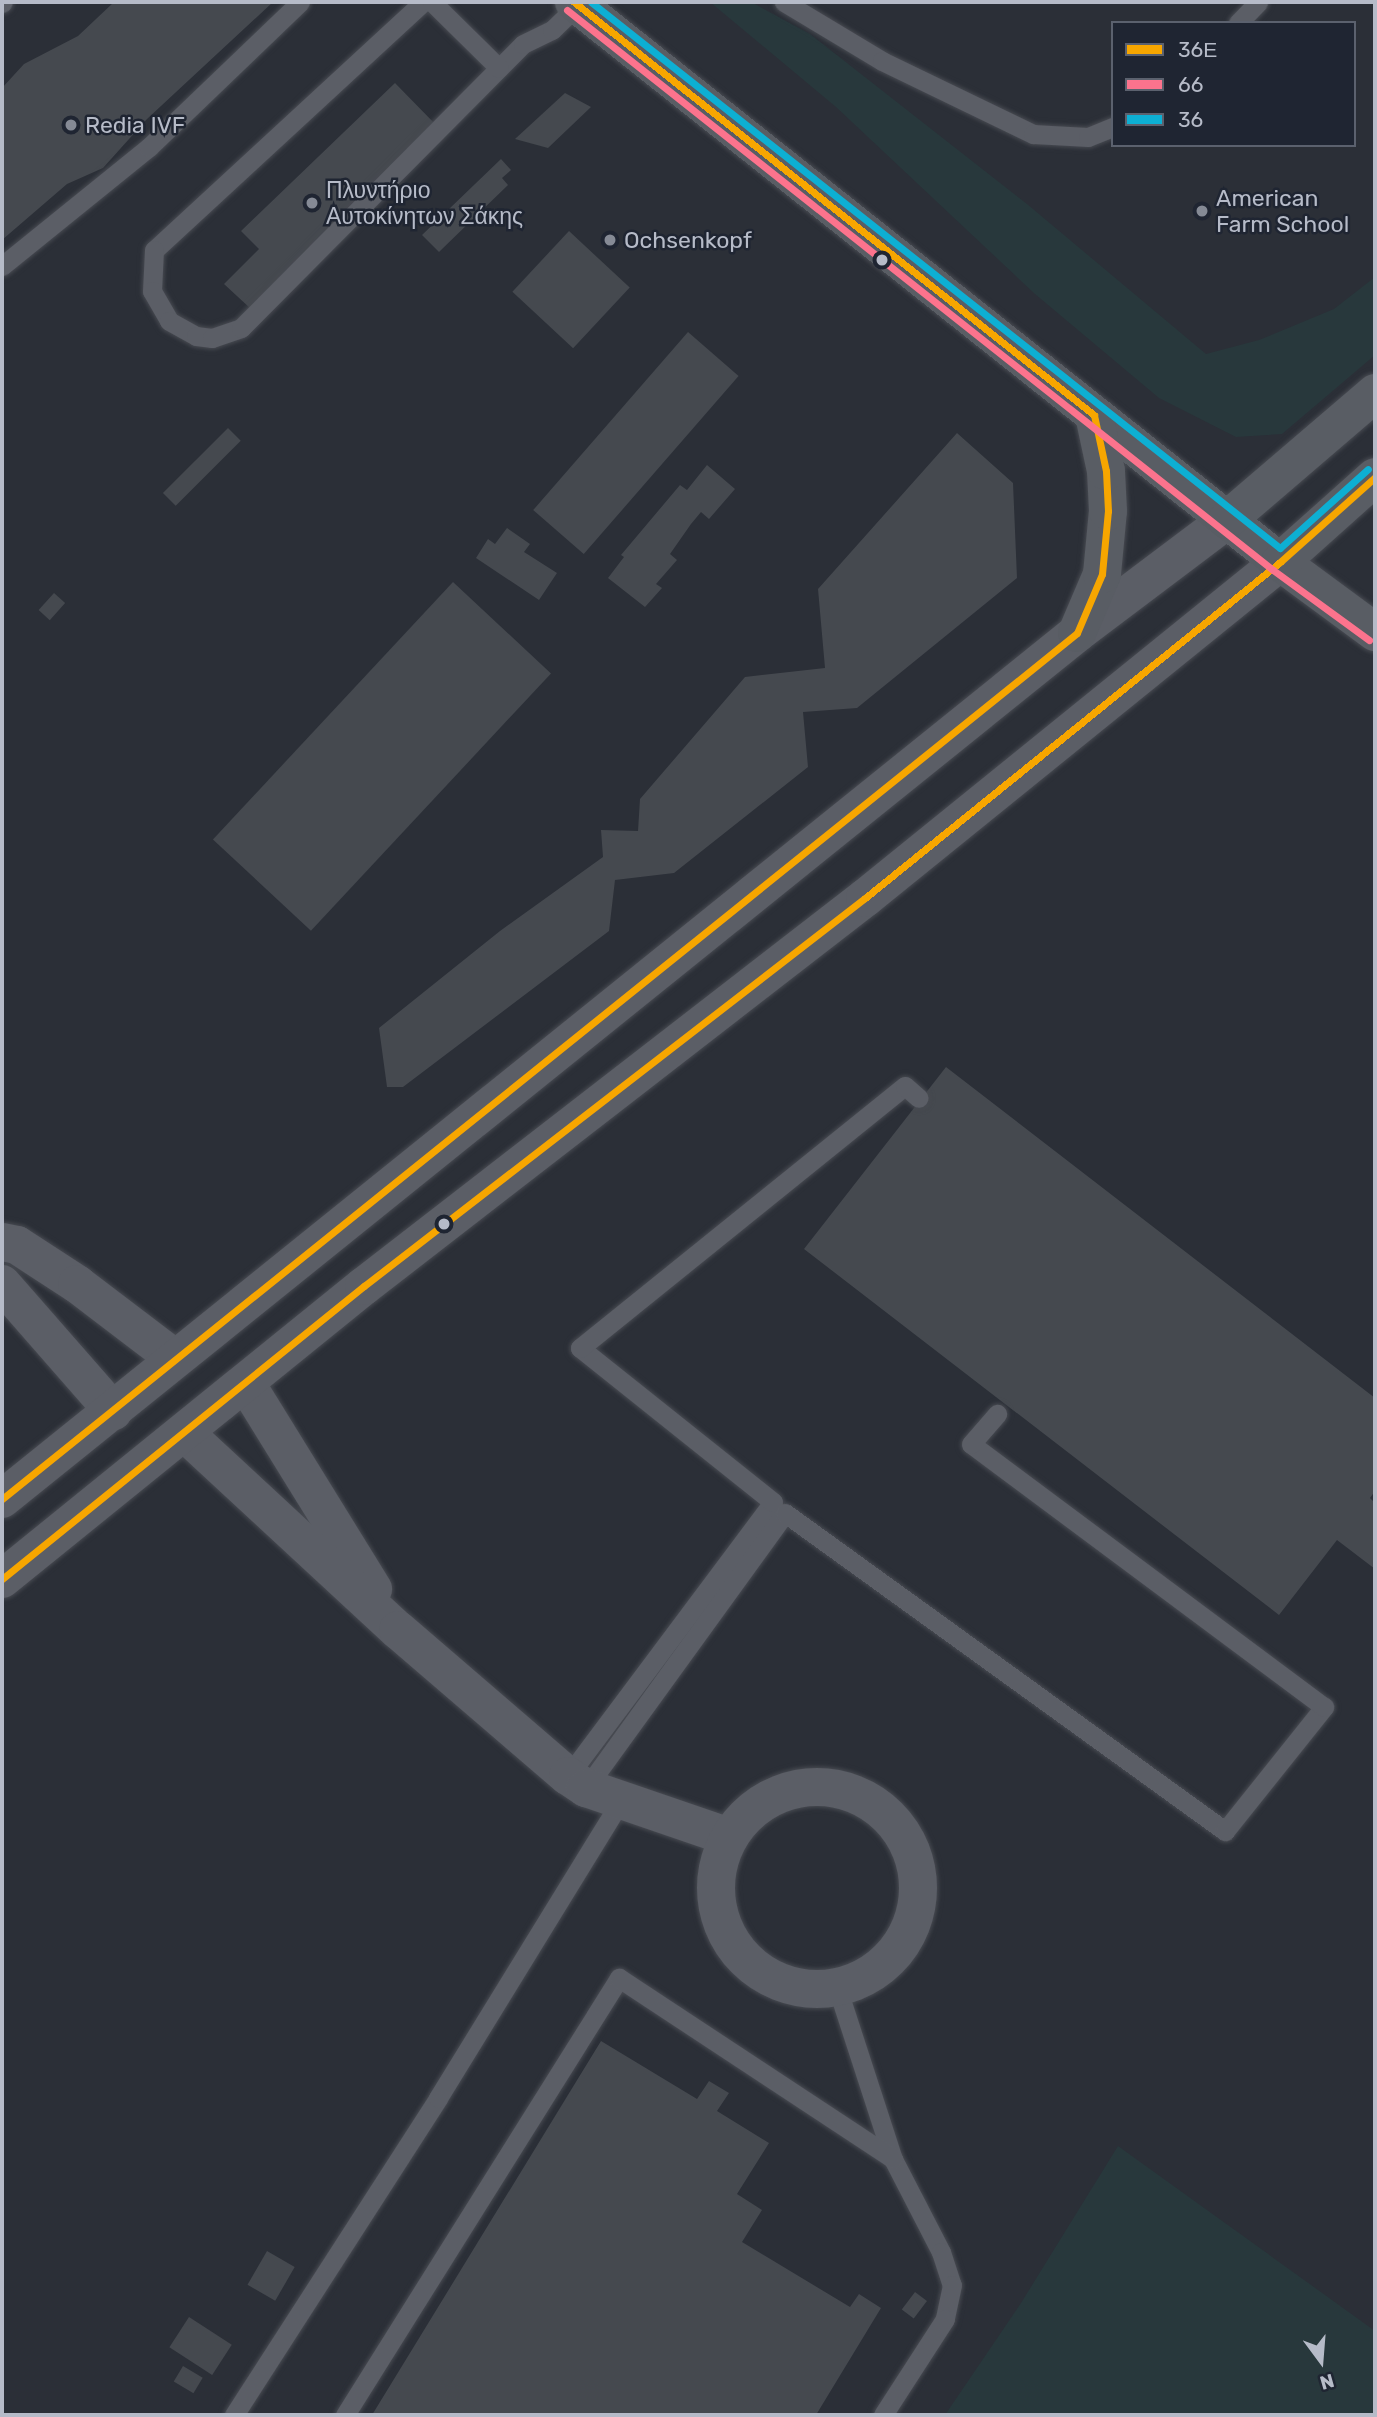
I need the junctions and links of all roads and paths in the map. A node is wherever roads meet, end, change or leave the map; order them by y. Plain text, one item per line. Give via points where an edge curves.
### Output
1 (300, 2) edge
2 (423, 2) edge
3 (432, 2) edge
4 (784, 2) edge
5 (1258, 2) edge
6 (576, 3) edge
7 (1240, 21) edge
8 (499, 68) junction
9 (1111, 128) edge
10 (2, 266) edge
11 (1375, 393) edge
12 (1094, 415) junction
13 (1375, 477) edge
14 (1227, 520) junction
15 (1280, 562) junction
16 (1375, 632) edge
17 (1077, 633) junction
18 (919, 1098) dead end
19 (2, 1242) edge
20 (2, 1284) edge
21 (174, 1358) junction
22 (247, 1385) junction
23 (113, 1411) junction
24 (997, 1413) dead end
25 (186, 1434) junction
26 (2, 1499) edge
27 (2, 1579) edge
28 (398, 1630) junction
29 (577, 1782) junction
30 (621, 1800) junction
31 (729, 1837) junction
32 (837, 1987) junction
33 (893, 2159) junction
34 (234, 2415) edge
35 (345, 2415) edge
36 (883, 2415) edge

1 - 10 lane via 149,147
2 - 8 lane via 154,250 152,291 169,321 196,336 227,335 241,328
3 - 8 lane
4 - 9 lane via 882,61 1033,134 1088,136
5 - 7 lane
6 - 8 lane via 552,30 523,44
6 - 12 main road
11 - 14 main road
12 - 14 main road
12 - 17 main road via 1106,471 1108,511 1102,574
13 - 15 main road
14 - 15 main road
14 - 17 street
15 - 16 main road
15 - 22 street via 865,898 364,1286
17 - 21 street
18 - 29 lane via 905,1087 580,1348 773,1502
19 - 21 street via 17,1245 77,1284
20 - 23 street
21 - 23 street
22 - 25 street
22 - 28 street
23 - 26 street
24 - 29 lane via 971,1444 1324,1707 1225,1831 785,1513
25 - 27 street
25 - 28 street
28 - 29 street
29 - 30 street
30 - 31 street
30 - 34 lane via 438,2098
31 - 32 street via 717,1869 716,1902 726,1934 746,1960 773,1979 803,1989
31 - 32 street via 750,1812 779,1793 812,1786 845,1790 876,1804 900,1829 915,1859 918,1881 912,1925 894,1954 869,1975
32 - 33 lane
33 - 35 lane via 619,1978
33 - 36 lane via 941,2252 952,2285 945,2319

